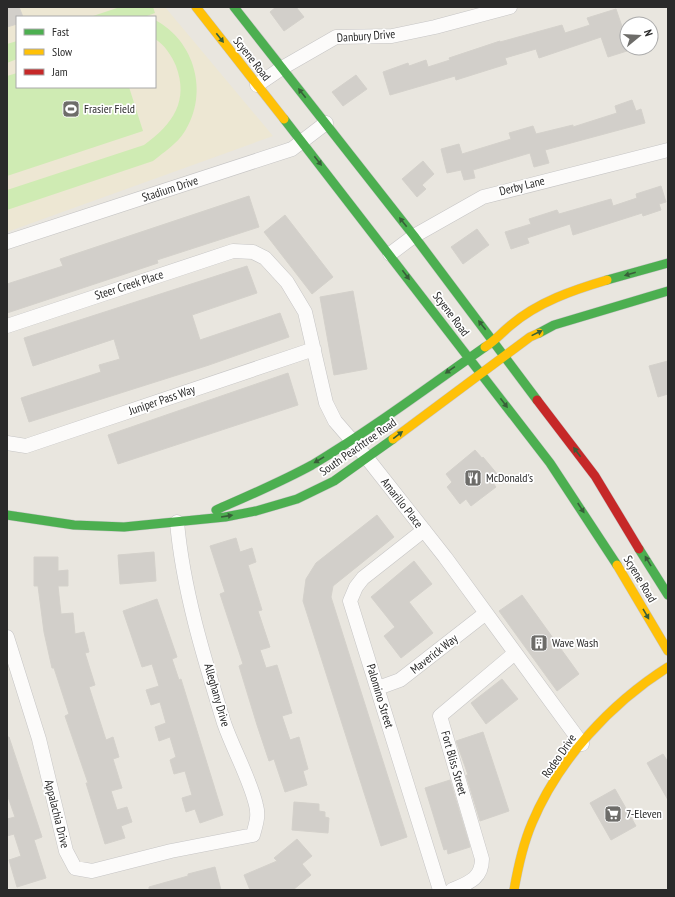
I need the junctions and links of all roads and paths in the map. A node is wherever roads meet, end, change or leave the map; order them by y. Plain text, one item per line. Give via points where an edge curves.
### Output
1 (196, 7) edge
2 (234, 7) edge
3 (510, 7) edge
4 (282, 68) junction
5 (257, 86) junction
6 (326, 123) junction
7 (303, 142) junction
8 (668, 150) edge
9 (414, 236) junction
10 (7, 242) edge
11 (253, 252) joint
12 (390, 254) junction
13 (668, 263) edge
14 (668, 291) edge
15 (7, 326) edge
16 (494, 340) junction
17 (314, 349) junction
18 (506, 356) junction
19 (469, 357) junction
20 (481, 372) junction
21 (352, 440) junction
22 (8, 448) edge
23 (367, 458) junction
24 (7, 515) edge
25 (183, 521) junction
26 (424, 530) junction
27 (668, 595) edge
28 (486, 613) junction
29 (7, 637) edge
30 (668, 651) edge
31 (515, 653) junction
32 (668, 667) edge
33 (378, 688) junction
34 (582, 744) junction
35 (222, 841) joint
36 (440, 890) edge
37 (452, 890) edge
38 (514, 890) edge

1 -> 5 main road, Scyene Road
2 - 4 main road, Scyene Road
3 - 4 street, Danbury Drive via 392,36 336,37
4 - 5 street, Danbury Drive
6 -> 4 main road, Scyene Road
5 - 7 main road, Scyene Road
6 - 7 street, Stadium Drive
9 -> 6 main road, Scyene Road
7 - 10 street, Stadium Drive via 292,149
7 -> 12 main road, Scyene Road
8 - 9 street, Derby Lane via 482,197
9 - 12 street, Derby Lane
16 -> 9 main road, Scyene Road
11 - 15 street, Steer Creek Place via 233,251
11 - 17 street, Amarillo Place via 265,258 287,282 305,312
12 -> 19 main road, Scyene Road
13 -> 16 main road via 553,299 523,314
18 -> 14 main road, South Peachtree Road via 530,337 554,325
16 - 18 main road, Scyene Road
16 - 19 main road
17 - 21 street, Amarillo Place via 326,403 335,421
17 - 22 street, Juniper Pass Way via 26,446
18 - 20 main road, South Peachtree Road
27 -> 18 main road, Scyene Road via 595,476
19 - 20 main road, Scyene Road
19 -> 21 main road
23 -> 20 main road, South Peachtree Road
20 -> 30 main road, Scyene Road via 571,494
21 - 23 street, Amarillo Place
21 -> 25 main road via 244,499
25 -> 23 main road, South Peachtree Road via 256,511 297,499 334,481
23 - 26 street, Amarillo Place
24 - 25 main road, South Peachtree Road via 74,525 124,527
25 - 35 street, Alleghany Drive via 180,555 195,620 225,724 256,805 258,820 253,835
26 - 28 street, Amarillo Place
26 - 33 street, Palomino Street via 363,578 350,601
28 - 31 street, Amarillo Place
28 - 33 street, Maverick Way via 400,680
29 - 35 street, Appalachia Drive via 39,739 66,850 75,868 92,871
31 - 34 street, Amarillo Place
31 - 37 street, Fort Bliss Street via 440,716 482,859 482,868 477,876
32 - 34 main road, Rodeo Drive via 653,675 628,695
33 - 36 street, Palomino Street
34 - 38 main road, Rodeo Drive via 558,775 532,822

